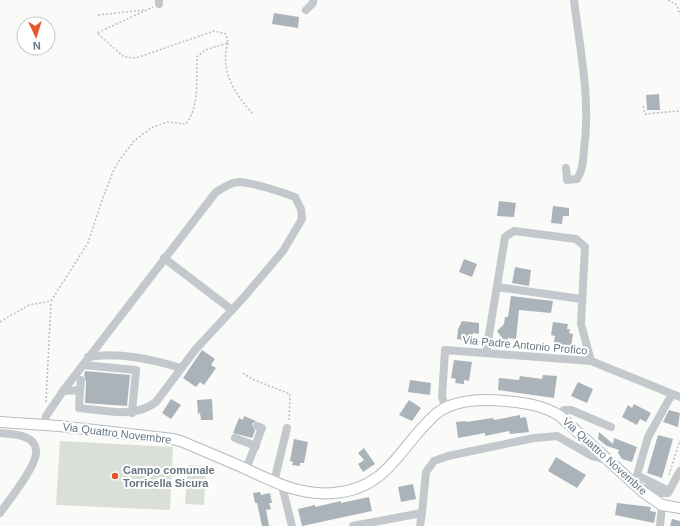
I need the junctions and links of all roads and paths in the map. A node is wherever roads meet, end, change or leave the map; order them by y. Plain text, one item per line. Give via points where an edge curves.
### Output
1 (313, 0) edge
2 (574, 0) edge
3 (668, 0) edge
4 (159, 2) edge
5 (146, 10) junction
6 (306, 10) dead end
7 (98, 15) dead end
8 (680, 15) edge
9 (228, 43) junction
10 (643, 106) dead end
11 (680, 109) edge
12 (253, 114) dead end
13 (566, 168) dead end
14 (164, 258) junction
15 (497, 287) junction
16 (581, 299) junction
17 (51, 301) junction
18 (232, 310) junction
19 (0, 322) edge
20 (486, 353) junction
21 (88, 357) junction
22 (591, 361) junction
23 (83, 365) junction
24 (181, 368) junction
25 (243, 374) dead end
26 (80, 380) dead end
27 (80, 390) junction
28 (63, 391) junction
29 (676, 395) edge
30 (446, 409) junction
31 (132, 412) junction
32 (560, 416) junction
33 (45, 420) junction
34 (0, 422) edge
35 (257, 426) dead end
36 (611, 427) dead end
37 (287, 428) joint
38 (0, 433) edge
39 (235, 438) dead end
40 (680, 440) edge
41 (256, 446) junction
42 (609, 460) junction
43 (246, 469) junction
44 (680, 471) edge
45 (667, 480) dead end
46 (278, 484) junction
47 (669, 490) junction
48 (643, 492) junction
49 (662, 505) junction
50 (680, 508) edge
51 (0, 513) edge
52 (422, 513) junction
53 (292, 526) edge
54 (353, 526) edge
55 (420, 526) edge
56 (660, 526) edge

1 - 6 street
2 - 13 street via 588,124 582,172 576,179 566,180
3 - 8 path via 677,5
4 - 5 path
5 - 7 path
5 - 9 path via 97,32 124,57 136,58 214,31 226,34
9 - 12 path via 224,62 228,75 243,103
9 - 17 path via 204,50 197,57 192,117 186,124 167,122 151,128 134,141 121,158 104,194 88,243
10 - 11 path via 645,114
14 - 18 street
14 - 18 street via 212,196 228,185 239,182 295,197 301,209 302,219 283,251
14 - 21 street
15 - 16 street
15 - 16 street via 505,236 514,231 576,239 584,247
15 - 20 street
16 - 22 street via 580,324
17 - 19 path via 29,305
17 - 33 path
18 - 24 street
20 - 22 street, Via Padre Antonio Profico
20 - 30 street, Via Padre Antonio Profico via 445,350 442,397
21 - 23 street
21 - 24 street via 102,355 150,359
22 - 29 street, Via Padre Antonio Profico
23 - 28 street
23 - 31 street via 136,370
24 - 31 street via 156,402 147,408
25 - 37 path via 290,394
26 - 27 street
27 - 28 street
27 - 31 street via 79,408
28 - 33 street
29 - 47 street via 648,437 637,475
30 - 32 main road, Via Quattro Novembre via 460,403 484,399 532,404 548,408
30 - 46 main road, Via Quattro Novembre via 437,413 386,470 362,486 350,491 318,493
32 - 36 street via 564,410 571,410
32 - 42 main road, Via Quattro Novembre
33 - 34 main road, Via Quattro Novembre
33 - 43 main road, Via Quattro Novembre via 173,439
35 - 41 street via 262,428
37 - 46 street
38 - 51 street via 26,438 33,443 36,450 35,460 30,469
39 - 41 street
40 - 45 path
41 - 43 street
42 - 48 main road, Via Quattro Novembre
42 - 52 street via 592,456 557,436 534,438 448,456 434,461 426,472
43 - 46 main road, Via Quattro Novembre
44 - 47 street
46 - 53 street
47 - 48 street via 668,493 660,493 646,488
48 - 49 main road, Via Quattro Novembre
49 - 50 main road, Via Quattro Novembre
49 - 56 street
52 - 54 street
52 - 55 street

